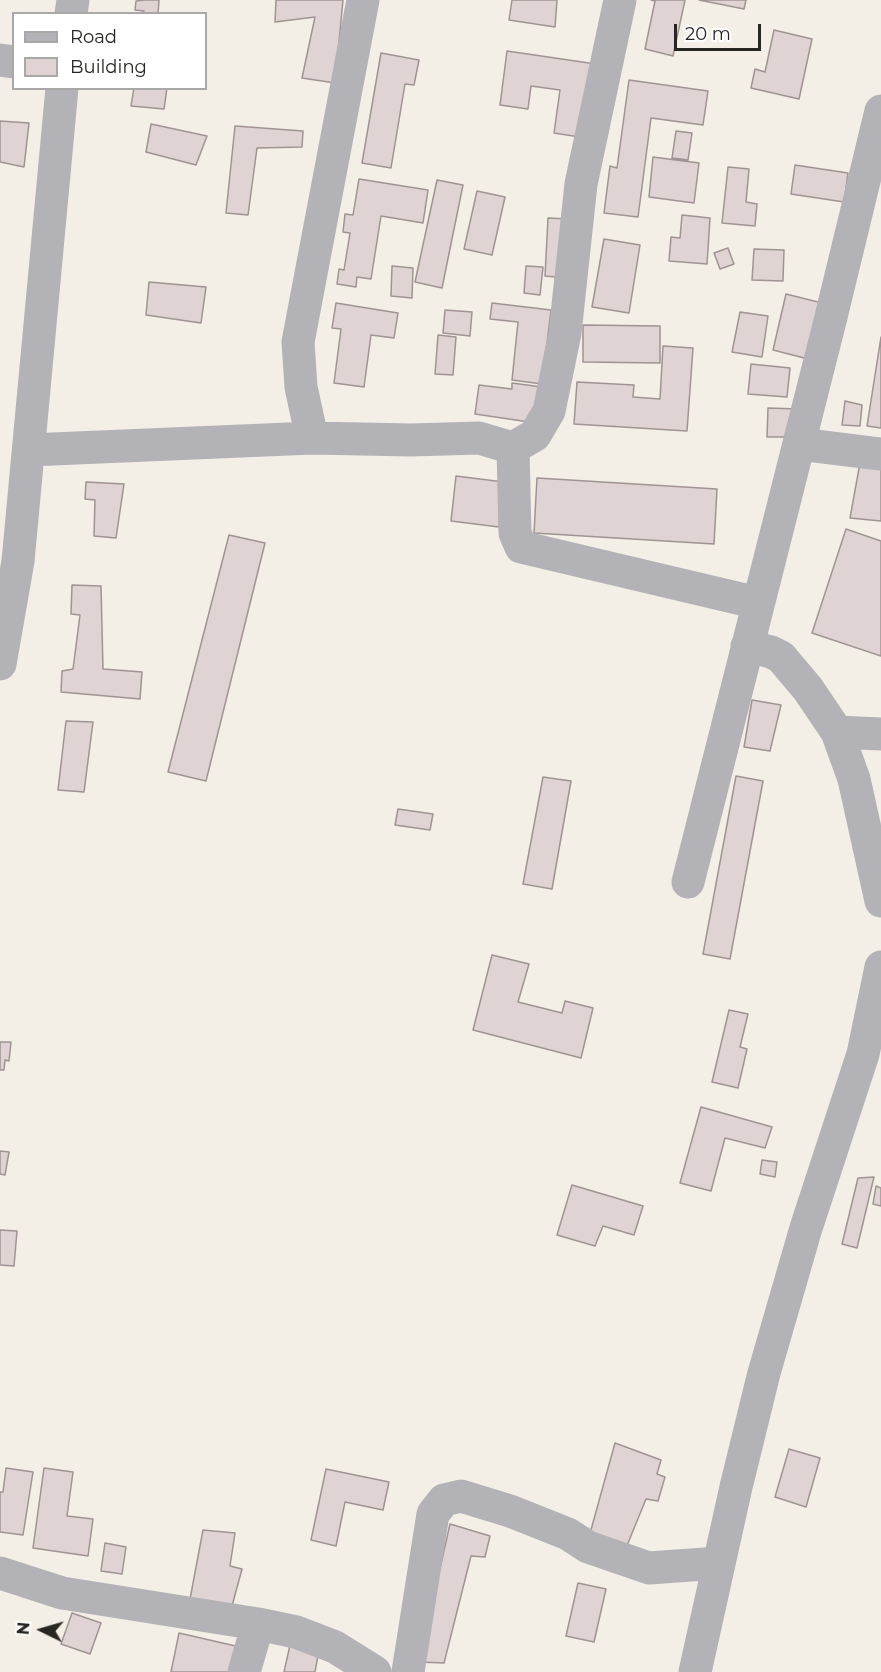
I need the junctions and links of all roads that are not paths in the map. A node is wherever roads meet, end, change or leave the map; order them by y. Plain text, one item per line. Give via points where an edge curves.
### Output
1 (363, 0) edge
2 (620, 0) edge
3 (62, 90) edge
4 (881, 111) edge
5 (312, 438) junction
6 (799, 444) junction
7 (513, 448) junction
8 (29, 450) junction
9 (881, 454) edge
10 (9, 560) edge
11 (758, 603) junction
12 (747, 646) junction
13 (0, 664) edge
14 (837, 732) junction
15 (881, 734) edge
16 (688, 882) dead end
17 (881, 901) edge
18 (881, 967) edge
19 (872, 1061) edge
20 (719, 1563) junction
21 (0, 1573) edge
22 (258, 1624) junction
23 (244, 1672) edge
24 (375, 1672) edge
25 (408, 1672) edge
26 (695, 1672) edge

1 - 5 street via 298,342 301,387
2 - 7 street via 581,184 565,333 549,411 535,435
3 - 8 street
4 - 6 street
5 - 7 street via 479,438
5 - 8 street
6 - 9 street
6 - 11 street
7 - 11 street via 515,534 521,547
8 - 10 street
10 - 13 street
11 - 12 street
12 - 14 street via 781,657
12 - 16 street
14 - 15 street
14 - 17 street via 854,779
18 - 19 street
19 - 20 street via 806,1228 764,1373
20 - 25 street via 649,1568 588,1547 568,1534 510,1511 461,1496 444,1500 433,1514
20 - 26 street
21 - 22 street via 62,1593
22 - 23 street
22 - 24 street via 296,1632 335,1647

